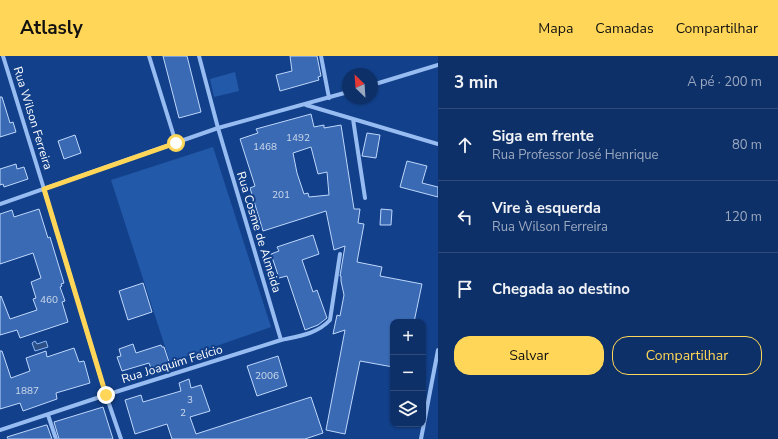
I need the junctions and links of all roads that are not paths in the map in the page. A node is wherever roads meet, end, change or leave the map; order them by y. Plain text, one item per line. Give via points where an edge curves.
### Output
1 (3, 56) edge
2 (150, 56) edge
3 (198, 56) edge
4 (321, 56) edge
5 (438, 65) edge
6 (378, 83) edge
7 (342, 94) edge
8 (328, 98) junction
9 (305, 104) junction
10 (353, 119) junction
11 (218, 128) junction
12 (176, 143) junction
13 (438, 144) edge
14 (44, 189) junction
15 (365, 198) dead end
16 (0, 204) edge
17 (340, 254) dead end
18 (281, 340) junction
19 (438, 350) edge
20 (106, 395) junction
21 (48, 415) junction
22 (0, 430) edge
23 (56, 439) edge
24 (121, 439) edge
25 (421, 439) edge

1 - 14 street, Rua Wilson Ferreira
2 - 12 street
3 - 11 street, Rua Cosme de Almeida
4 - 8 street
5 - 6 street
7 - 8 street
8 - 9 street
9 - 10 street
9 - 11 street
10 - 13 street
10 - 15 street
11 - 12 street
11 - 18 street, Rua Cosme de Almeida
12 - 14 street
14 - 16 street
14 - 20 street, Rua Wilson Ferreira
17 - 18 street, Rua Joaquim Felício via 330,320 323,328
18 - 20 street, Rua Joaquim Felício
19 - 25 street
20 - 21 street, Rua Joaquim Felício
20 - 24 street, Rua Wilson Ferreira
21 - 22 street, Rua Joaquim Felício
21 - 23 street

